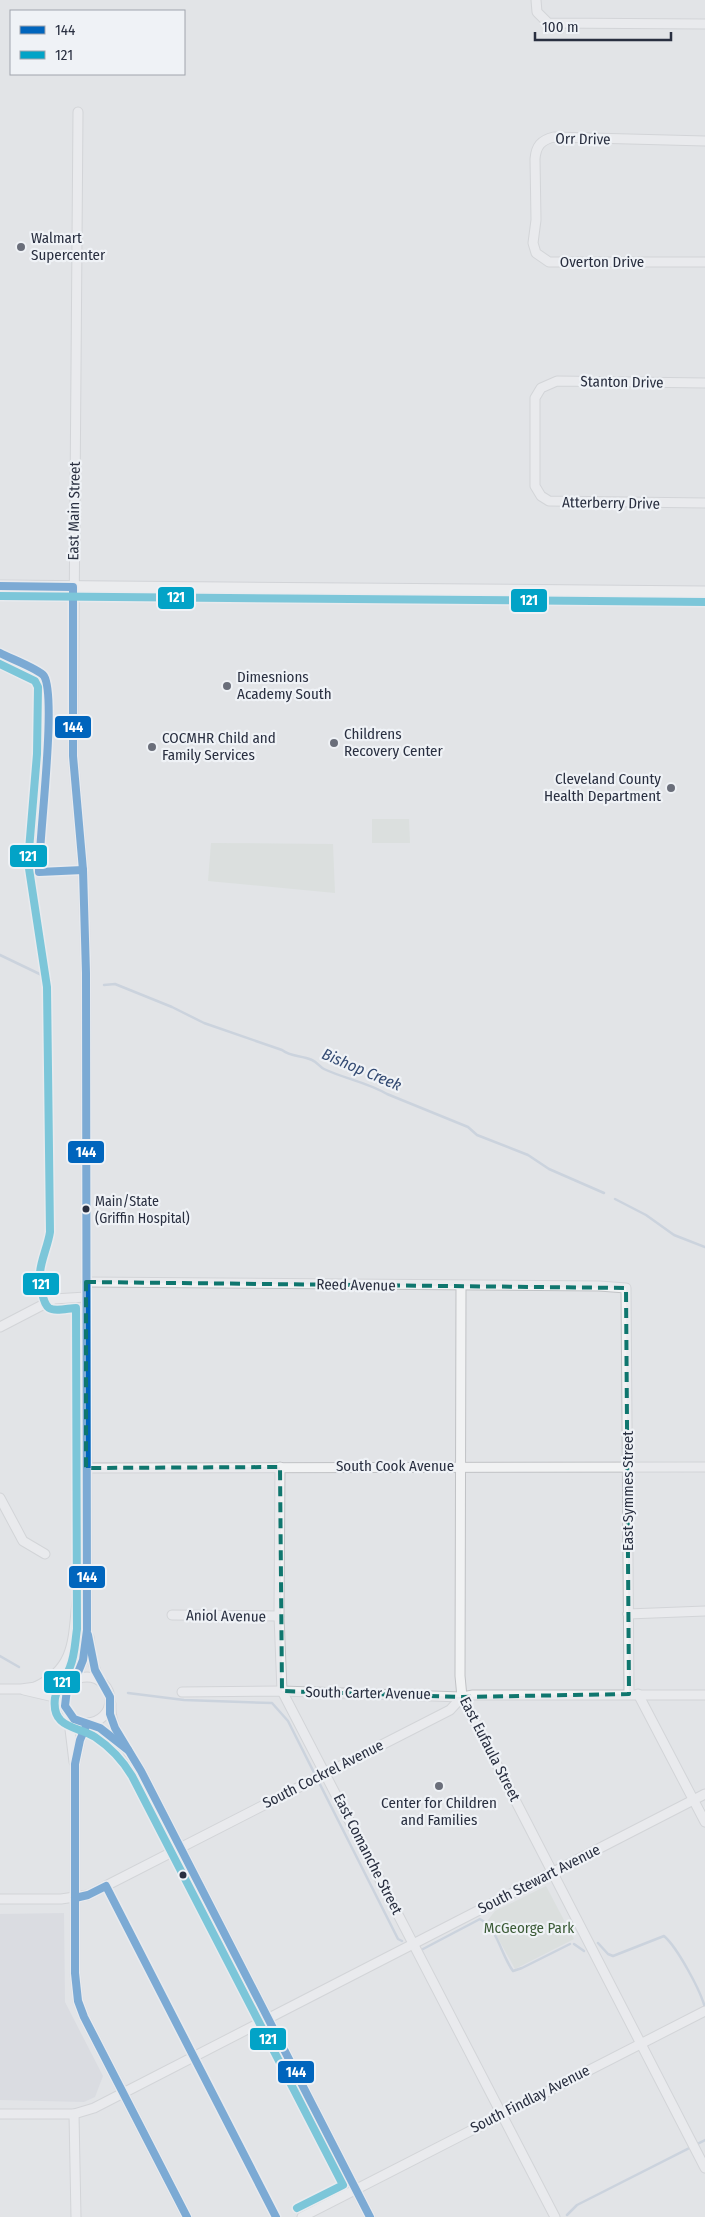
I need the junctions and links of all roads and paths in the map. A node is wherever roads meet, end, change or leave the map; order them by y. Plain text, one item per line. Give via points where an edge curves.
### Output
1 (536, 0) edge
2 (705, 24) edge
3 (78, 112) dead end
4 (705, 141) edge
5 (536, 220) joint
6 (705, 262) edge
7 (705, 383) edge
8 (540, 388) joint
9 (705, 503) edge
10 (0, 586) edge
11 (73, 587) junction
12 (705, 592) edge
13 (86, 1282) junction
14 (461, 1286) junction
15 (626, 1288) joint
16 (86, 1297) junction
17 (0, 1327) edge
18 (460, 1466) junction
19 (628, 1466) junction
20 (280, 1467) junction
21 (705, 1467) edge
22 (86, 1468) junction
23 (0, 1498) edge
24 (86, 1514) junction
25 (45, 1554) dead end
26 (705, 1611) edge
27 (628, 1614) junction
28 (172, 1615) dead end
29 (279, 1616) junction
30 (87, 1630) junction
31 (99, 1680) junction
32 (74, 1681) junction
33 (35, 1687) junction
34 (0, 1689) edge
35 (22, 1689) junction
36 (282, 1691) junction
37 (182, 1692) dead end
38 (634, 1694) junction
39 (705, 1695) edge
40 (462, 1697) junction
41 (110, 1704) junction
42 (66, 1709) junction
43 (90, 1724) junction
44 (128, 1750) junction
45 (75, 1764) junction
46 (323, 1775) junction
47 (705, 1794) edge
48 (693, 1800) junction
49 (705, 1822) edge
50 (180, 1848) junction
51 (552, 1873) junction
52 (75, 1898) junction
53 (0, 1899) edge
54 (413, 1944) junction
55 (703, 2012) edge
56 (268, 2019) junction
57 (642, 2042) junction
58 (124, 2094) junction
59 (0, 2114) edge
60 (74, 2114) junction
61 (500, 2114) junction
62 (705, 2168) edge
63 (356, 2189) junction
64 (76, 2217) edge
65 (187, 2217) edge
66 (302, 2217) edge
67 (370, 2217) edge
68 (555, 2217) edge

1 - 2 street via 540,17 548,23
3 - 11 street, East Main Street
4 - 5 street, Orr Drive via 547,139 536,152
5 - 6 street, Overton Drive via 534,249 549,262
7 - 8 street, Stanton Drive via 557,382
8 - 9 street, Atterberry Drive via 535,398 534,478 537,492 544,499 558,502
10 - 11 main road
11 - 12 main road
11 - 13 street, East Main Street via 73,756 83,870 86,972
13 - 14 street, Reed Avenue
13 - 16 street, East Main Street
14 - 15 street, Reed Avenue
14 - 18 street, East Eufaula Street
15 - 19 street, East Symmes Street
16 - 17 street via 54,1299
16 - 22 street, East Main Street
18 - 19 street, South Cook Avenue
18 - 20 street, South Cook Avenue
18 - 40 street, East Eufaula Street
19 - 21 street, South Cook Avenue
19 - 27 street, East Symmes Street
20 - 22 street, South Cook Avenue
20 - 29 street, East Comanche Street
22 - 24 street, East Main Street
23 - 25 street via 23,1541
24 - 30 street, East Main Street
24 - 33 street via 72,1647 56,1674
26 - 27 street
27 - 38 street, East Symmes Street
28 - 29 street, Aniol Avenue
29 - 36 street, East Comanche Street
30 - 31 street, East Main Street
30 - 32 street, East Main Street via 83,1660
31 - 32 street via 84,1677
31 - 41 street via 108,1690
32 - 33 street
32 - 42 street via 67,1689
33 - 35 street
34 - 35 street
35 - 42 street via 54,1697
36 - 37 street, South Carter Avenue
36 - 40 street, South Carter Avenue
36 - 46 street, East Comanche Street
38 - 39 street, South Carter Avenue
38 - 40 street, South Carter Avenue
38 - 48 street, East Symmes Street
40 - 46 street, South Cockrel Avenue via 450,1710
40 - 51 street, East Eufaula Street
41 - 43 street via 101,1720
41 - 44 street via 114,1728
42 - 43 street via 74,1719
42 - 45 street
43 - 44 street
43 - 45 street via 80,1740
44 - 50 street
45 - 52 street
46 - 50 street, South Cockrel Avenue
46 - 54 street, East Comanche Street
47 - 48 street, South Stewart Avenue
48 - 49 street, East Symmes Street
48 - 51 street, South Stewart Avenue
50 - 52 street, South Cockrel Avenue via 88,1896
50 - 56 street
51 - 54 street, South Stewart Avenue
51 - 57 street, East Eufaula Street
52 - 53 street, South Cockrel Avenue
52 - 58 street via 76,1989 84,2017
54 - 56 street, South Stewart Avenue
54 - 61 street, East Comanche Street
55 - 57 street, South Findlay Avenue
56 - 58 street, South Stewart Avenue
56 - 63 street
57 - 61 street, South Findlay Avenue
57 - 62 street, East Eufaula Street
58 - 60 street, South Stewart Avenue
58 - 65 street
59 - 60 street, South Stewart Avenue
60 - 64 street
61 - 63 street, South Findlay Avenue
61 - 68 street, East Comanche Street
63 - 66 street, South Findlay Avenue
63 - 67 street

